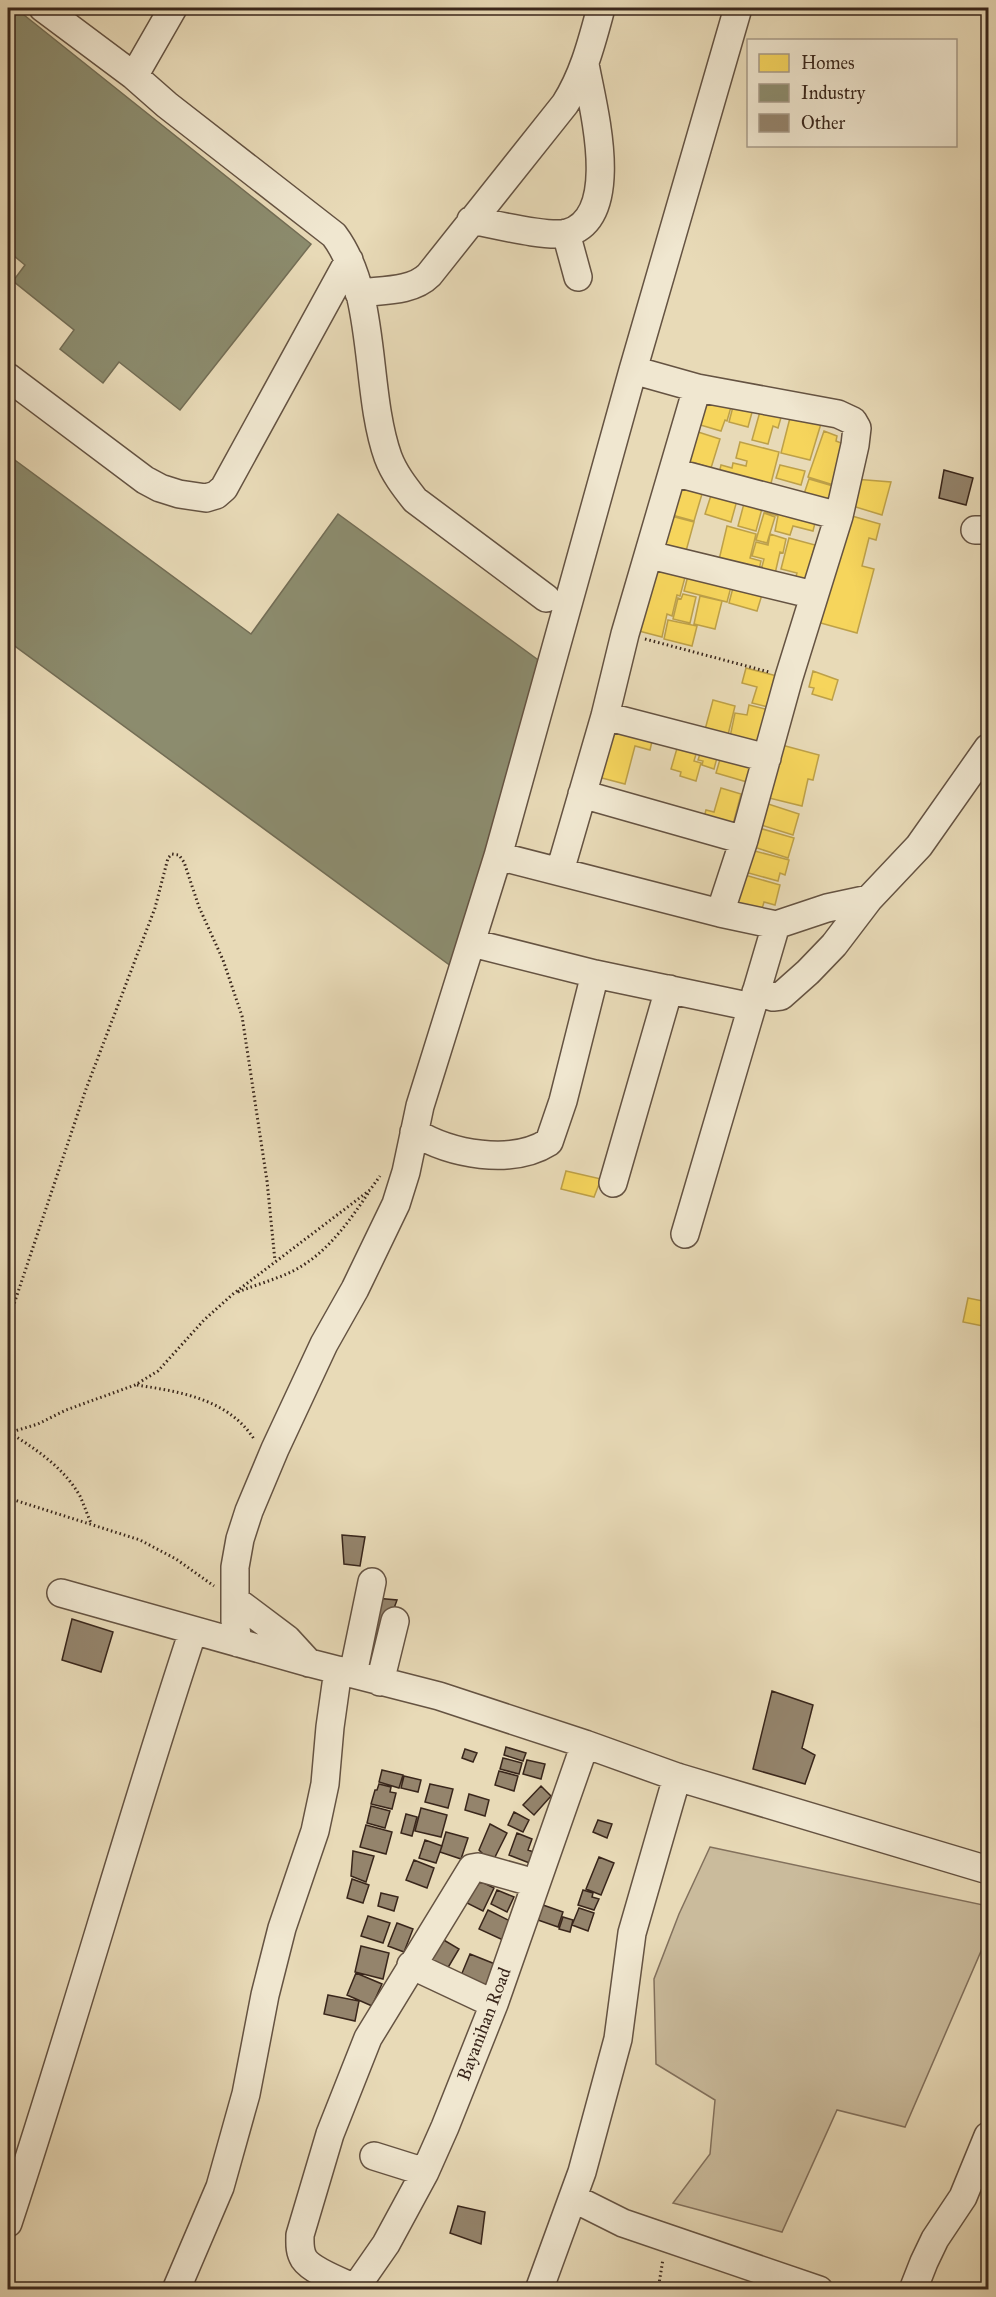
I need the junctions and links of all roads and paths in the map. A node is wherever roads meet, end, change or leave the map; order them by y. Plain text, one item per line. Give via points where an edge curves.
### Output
1 (43, 8) edge
2 (173, 8) edge
3 (601, 8) edge
4 (738, 8) edge
5 (585, 64) junction
6 (134, 76) junction
7 (471, 220) junction
8 (566, 233) junction
9 (349, 260) junction
10 (578, 277) dead end
11 (359, 293) junction
12 (633, 370) junction
13 (8, 377) edge
14 (697, 388) junction
15 (673, 472) junction
16 (839, 516) junction
17 (650, 555) junction
18 (814, 595) junction
19 (546, 597) dead end
20 (625, 634) junction
21 (789, 677) junction
22 (605, 716) junction
23 (988, 748) edge
24 (767, 758) junction
25 (582, 794) junction
26 (744, 840) junction
27 (498, 856) junction
28 (560, 872) junction
29 (869, 899) junction
30 (720, 913) junction
31 (776, 925) junction
32 (472, 943) junction
33 (595, 974) junction
34 (669, 989) junction
35 (754, 999) junction
36 (414, 1132) junction
37 (382, 1173) dead end
38 (613, 1183) dead end
39 (370, 1190) junction
40 (685, 1234) dead end
41 (275, 1261) junction
42 (233, 1294) junction
43 (10, 1316) dead end
44 (135, 1384) junction
45 (9, 1433) edge
46 (256, 1442) dead end
47 (8, 1498) edge
48 (91, 1523) junction
49 (372, 1582) dead end
50 (61, 1593) dead end
51 (235, 1600) junction
52 (395, 1621) dead end
53 (193, 1631) junction
54 (238, 1643) junction
55 (310, 1663) junction
56 (346, 1672) junction
57 (380, 1682) junction
58 (585, 1744) junction
59 (677, 1777) junction
60 (988, 1870) edge
61 (536, 1882) junction
62 (411, 1965) junction
63 (494, 2004) junction
64 (988, 2136) edge
65 (374, 2156) dead end
66 (425, 2172) junction
67 (573, 2198) junction
68 (8, 2223) edge
69 (667, 2238) junction
70 (176, 2289) edge
71 (355, 2289) edge
72 (539, 2289) edge
73 (658, 2289) edge
74 (819, 2289) edge
75 (913, 2289) edge

1 - 6 street
2 - 6 street
3 - 5 street
4 - 12 street
5 - 7 street via 565,104
5 - 8 street via 602,173 598,199 589,216
6 - 9 street via 324,226
7 - 8 street
7 - 11 street via 422,282
8 - 10 street
9 - 11 street
9 - 13 street via 224,488 216,495 206,498 179,494 145,480
11 - 19 street via 382,434 400,480 415,500
12 - 14 street
12 - 27 street
14 - 15 street
14 - 16 street via 838,414 853,421 857,428 855,445
15 - 16 street
15 - 17 street
16 - 18 street
17 - 18 street
17 - 20 street
18 - 21 street
20 - 21 path
20 - 22 street
21 - 24 street
22 - 24 street
22 - 25 street
23 - 29 street via 919,846
24 - 26 street
25 - 26 street
25 - 28 street
26 - 30 street
27 - 28 street
27 - 32 street
28 - 30 street
29 - 31 street
29 - 35 street via 834,945 787,993
30 - 31 street
31 - 35 street
32 - 33 street
32 - 36 street
33 - 34 street
33 - 36 street via 549,1142 511,1154 483,1154 435,1143
34 - 35 street
34 - 38 street
35 - 40 street
36 - 51 street via 389,1222 324,1344 249,1511 235,1567
37 - 39 path
39 - 41 path
39 - 42 path via 350,1221 315,1257 291,1272
41 - 42 path
41 - 43 path via 243,1016 184,862 179,855 172,854 86,1089
42 - 44 path via 158,1371
44 - 45 path
44 - 46 path via 206,1401 245,1424
45 - 48 path via 40,1452 64,1476 79,1496
47 - 48 path
48 - 51 path via 140,1540 176,1559
49 - 56 street
50 - 53 street
51 - 54 street
51 - 55 street via 286,1638
52 - 57 street
53 - 54 street
53 - 68 street
54 - 55 street
55 - 56 street
56 - 57 street
56 - 70 street via 330,1727 325,1784 315,1831 282,1928 246,2094 220,2187
57 - 58 street via 439,1696
58 - 59 street
58 - 61 street, Bayanihan Road
59 - 60 street
59 - 67 street via 632,1933 618,2039
61 - 62 street via 472,1868
61 - 63 street, Bayanihan Road
62 - 63 street
62 - 71 street via 368,2038 340,2106 300,2235 304,2260
63 - 66 street, Bayanihan Road
64 - 75 street via 963,2197 935,2239
65 - 66 street
66 - 71 street, Bayanihan Road via 386,2244
67 - 69 street via 622,2223
67 - 72 street
69 - 73 path
69 - 74 street

